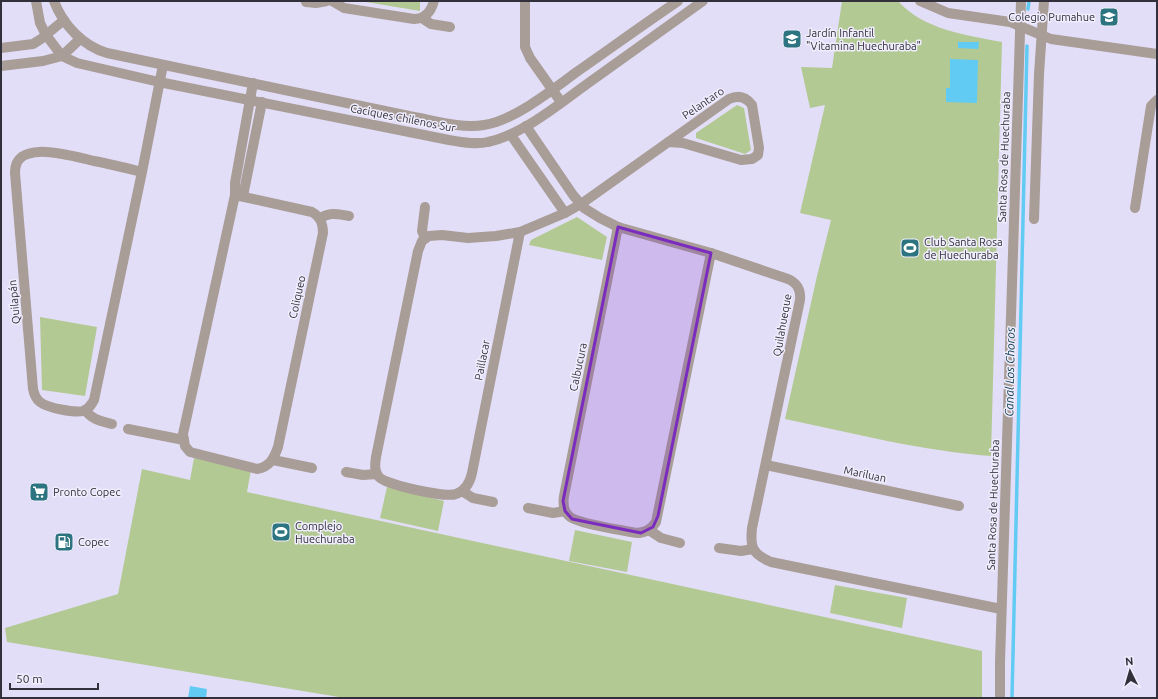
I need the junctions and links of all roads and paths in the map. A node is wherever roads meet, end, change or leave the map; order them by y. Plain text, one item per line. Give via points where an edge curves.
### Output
1 (36, 1) edge
2 (54, 1) edge
3 (327, 1) edge
4 (332, 1) edge
5 (434, 1) edge
6 (525, 1) edge
7 (678, 1) edge
8 (703, 1) edge
9 (920, 1) edge
10 (1021, 1) edge
11 (1044, 1) edge
12 (306, 2) edge
13 (422, 18) junction
14 (64, 20) junction
15 (1021, 26) junction
16 (450, 27) dead end
17 (46, 35) junction
18 (1040, 36) junction
19 (80, 39) junction
20 (1, 48) edge
21 (1157, 54) edge
22 (62, 56) junction
23 (163, 65) junction
24 (1, 66) edge
25 (159, 82) junction
26 (253, 83) junction
27 (552, 90) junction
28 (251, 100) junction
29 (1157, 100) edge
30 (262, 102) junction
31 (562, 102) junction
32 (526, 126) junction
33 (511, 135) junction
34 (668, 142) junction
35 (142, 172) junction
36 (238, 196) junction
37 (581, 204) junction
38 (425, 207) dead end
39 (1135, 208) dead end
40 (565, 213) junction
41 (349, 216) dead end
42 (320, 218) junction
43 (1034, 220) dead end
44 (618, 227) junction
45 (520, 232) junction
46 (425, 238) junction
47 (711, 253) junction
48 (85, 410) junction
49 (112, 424) dead end
50 (128, 429) dead end
51 (184, 440) junction
52 (273, 460) junction
53 (766, 465) junction
54 (312, 468) dead end
55 (346, 472) dead end
56 (377, 474) junction
57 (462, 491) junction
58 (493, 502) dead end
59 (959, 506) dead end
60 (528, 508) dead end
61 (565, 512) junction
62 (649, 530) junction
63 (680, 542) dead end
64 (719, 548) dead end
65 (753, 549) junction
66 (1001, 609) junction
67 (1000, 698) edge

1 - 17 street via 40,23
2 - 14 street, Caciques Chilenos Sur
3 - 12 street
4 - 13 street via 344,8 414,19
5 - 13 street via 429,12
6 - 27 street via 525,48
7 - 27 street, Caciques Chilenos Sur
8 - 31 street, Caciques Chilenos Sur
9 - 15 street via 948,14 1010,22
10 - 15 street, Santa Rosa de Huechuraba
11 - 18 street
13 - 16 street via 431,24
14 - 17 street
14 - 19 street, Caciques Chilenos Sur
15 - 18 street
15 - 66 street, Santa Rosa de Huechuraba
17 - 20 street via 33,44
17 - 22 street
18 - 21 street
18 - 43 street
19 - 22 street
19 - 23 street, Caciques Chilenos Sur via 100,51
22 - 24 street
22 - 25 street, Caciques Chilenos Sur via 77,63
23 - 25 street
23 - 26 street, Caciques Chilenos Sur
25 - 28 street, Caciques Chilenos Sur
25 - 35 street
26 - 27 street, Caciques Chilenos Sur via 409,116 474,126 489,125 505,119
26 - 28 street
27 - 31 street
28 - 30 street, Caciques Chilenos Sur
28 - 36 street via 237,168
29 - 39 street via 1151,106
30 - 33 street, Caciques Chilenos Sur via 448,140 483,143
30 - 36 street
31 - 32 street, Caciques Chilenos Sur
32 - 33 street, Caciques Chilenos Sur
32 - 37 street, Quilahueque
33 - 40 street
34 - 34 street, Pelantaro via 682,143 741,160 752,159 758,155 759,148 752,105 745,98 733,97
34 - 37 street, Pelantaro
35 - 48 street via 95,396 92,404
35 - 48 street, Quilapán via 43,152 22,156 14,168 34,394 39,401 48,406 78,412
36 - 42 street via 307,210
36 - 51 street via 184,428
37 - 40 street
37 - 44 street, Quilahueque
38 - 46 street via 422,231
40 - 45 street
41 - 42 street via 333,213
42 - 52 street, Coliqueo via 323,233 278,447
44 - 47 street, Quilahueque
44 - 61 street, Calbucura via 563,501
45 - 46 street via 468,238 434,235
45 - 57 street, Paillacar via 472,473 469,483
46 - 56 street via 418,252 378,449
47 - 53 street, Quilahueque via 788,279 800,290
47 - 62 street via 658,516
48 - 49 street via 94,420
50 - 51 street
51 - 52 street via 190,452 251,468 261,468
52 - 54 street
53 - 59 street, Mariluan
53 - 65 street, Quilahueque via 752,528
55 - 56 street
56 - 57 street via 384,481 398,486 447,495
57 - 58 street via 473,498
60 - 61 street via 552,513
61 - 62 street via 577,521 636,533
62 - 63 street via 661,538
64 - 65 street via 741,552
65 - 66 street via 760,557 771,562
66 - 67 street, Santa Rosa de Huechuraba

